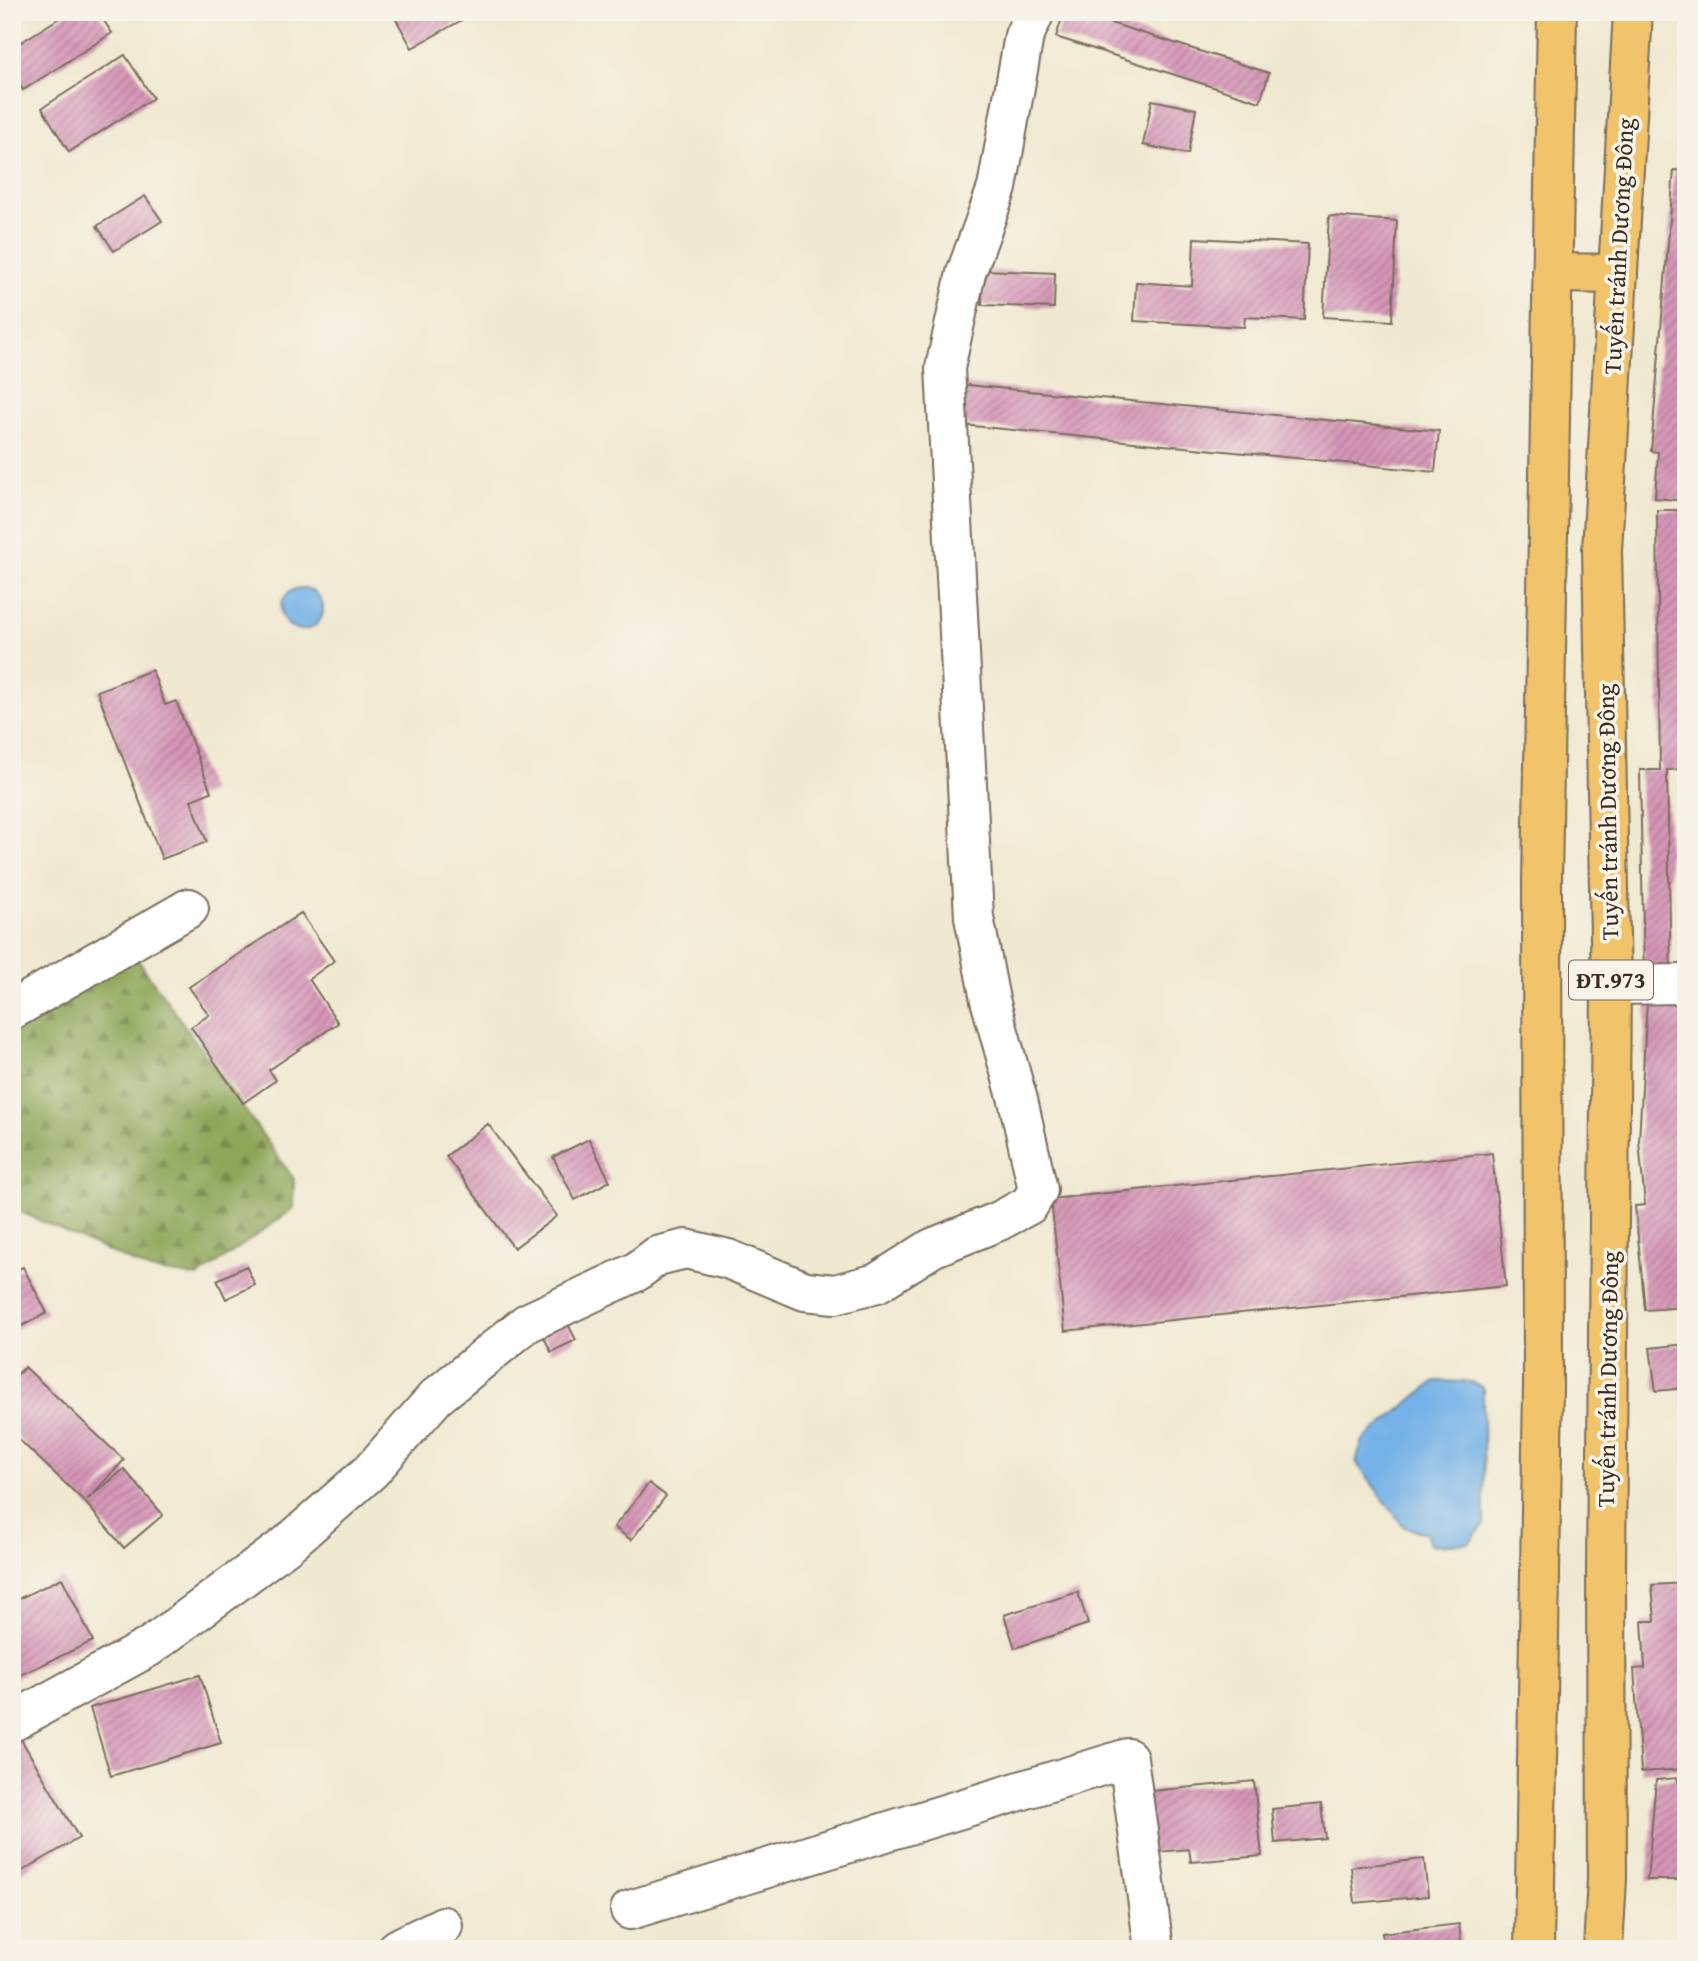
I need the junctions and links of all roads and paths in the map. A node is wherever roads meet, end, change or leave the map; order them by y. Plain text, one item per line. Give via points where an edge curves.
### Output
1 (1035, 12) edge
2 (1557, 12) edge
3 (1633, 12) edge
4 (1552, 273) junction
5 (1618, 274) junction
6 (188, 908) dead end
7 (1686, 984) edge
8 (1611, 985) junction
9 (12, 1010) edge
10 (12, 1722) edge
11 (630, 1909) dead end
12 (443, 1926) dead end
13 (396, 1949) edge
14 (1154, 1949) edge
15 (1534, 1949) edge
16 (1603, 1949) edge

1 - 10 street via 1024,36 998,188 966,273 945,368 974,917 1038,1190 1029,1205 999,1221 932,1248 877,1283 835,1294 805,1291 728,1259 686,1249 657,1256 635,1272 527,1323 436,1397 371,1471 288,1544 149,1647
2 - 4 main road, ĐT.973
3 - 5 main road, Tuyến tránh Dương Đông / ĐT.973
4 - 5 main road
4 - 15 main road, ĐT.973
5 - 8 main road, Tuyến tránh Dương Đông / ĐT.973 via 1602,550
6 - 9 street
7 - 8 street
8 - 16 main road, Tuyến tránh Dương Đông / ĐT.973
11 - 14 street via 1128,1758
12 - 13 street

